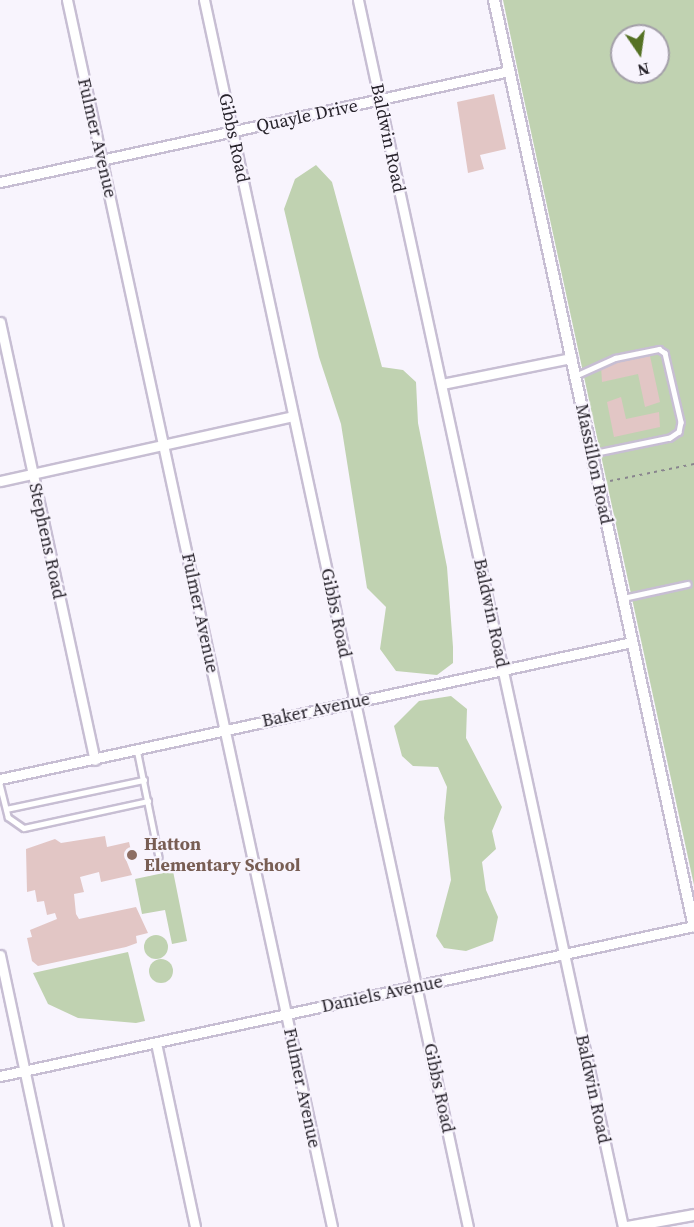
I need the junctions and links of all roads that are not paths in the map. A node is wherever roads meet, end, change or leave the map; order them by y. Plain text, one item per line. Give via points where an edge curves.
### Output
1 (67, 0) edge
2 (204, 0) edge
3 (358, 0) edge
4 (494, 0) edge
5 (509, 71) junction
6 (379, 100) junction
7 (233, 132) junction
8 (103, 160) junction
9 (0, 182) edge
10 (0, 322) edge
11 (571, 358) junction
12 (575, 376) junction
13 (442, 384) junction
14 (293, 416) junction
15 (164, 445) junction
16 (592, 454) junction
17 (33, 473) junction
18 (0, 481) edge
19 (687, 584) dead end
20 (623, 598) junction
21 (632, 642) junction
22 (503, 670) junction
23 (357, 702) junction
24 (224, 730) junction
25 (137, 749) junction
26 (95, 760) junction
27 (144, 780) junction
28 (0, 781) edge
29 (148, 801) junction
30 (6, 809) junction
31 (159, 856) dead end
32 (694, 927) edge
33 (0, 955) edge
34 (564, 955) junction
35 (417, 987) junction
36 (286, 1015) junction
37 (156, 1043) junction
38 (25, 1071) junction
39 (0, 1076) edge
40 (694, 1215) edge
41 (58, 1227) edge
42 (195, 1227) edge
43 (332, 1227) edge
44 (468, 1227) edge
45 (625, 1227) edge

1 - 8 street, Fulmer Avenue
2 - 7 street, Gibbs Road
3 - 6 street, Baldwin Road
4 - 5 street, Massillon Road
5 - 6 street, Quayle Drive
5 - 11 street, Massillon Road
6 - 7 street, Quayle Drive
6 - 13 street, Baldwin Road
7 - 8 street, Quayle Drive
7 - 14 street, Gibbs Road
8 - 9 street, Quayle Drive
8 - 15 street, Fulmer Avenue
10 - 17 street, Stephens Road
11 - 12 street, Massillon Road
11 - 13 street
12 - 16 street, Massillon Road
12 - 16 lane via 649,351 665,353 679,432
13 - 22 street, Baldwin Road
14 - 15 street
14 - 23 street, Gibbs Road
15 - 17 street
15 - 24 street, Fulmer Avenue
16 - 20 street, Massillon Road
17 - 18 street
17 - 26 street, Stephens Road
19 - 20 lane
20 - 21 street, Massillon Road
21 - 22 street, Baker Avenue
21 - 32 street, Massillon Road
22 - 23 street, Baker Avenue
22 - 34 street, Baldwin Road
23 - 24 street, Baker Avenue
23 - 35 street, Gibbs Road
24 - 25 street, Baker Avenue
24 - 36 street, Fulmer Avenue
25 - 26 street, Baker Avenue
25 - 27 lane
26 - 28 street, Baker Avenue
27 - 29 lane
27 - 30 lane
28 - 30 lane
29 - 30 lane via 24,828 16,826
29 - 31 lane
32 - 34 street, Daniels Avenue
33 - 38 street
34 - 35 street, Daniels Avenue
34 - 45 street, Baldwin Road
35 - 36 street, Daniels Avenue
35 - 44 street, Gibbs Road
36 - 37 street, Daniels Avenue
36 - 43 street, Fulmer Avenue
37 - 38 street, Daniels Avenue
37 - 42 street
38 - 39 street, Daniels Avenue
38 - 41 street
40 - 45 street

